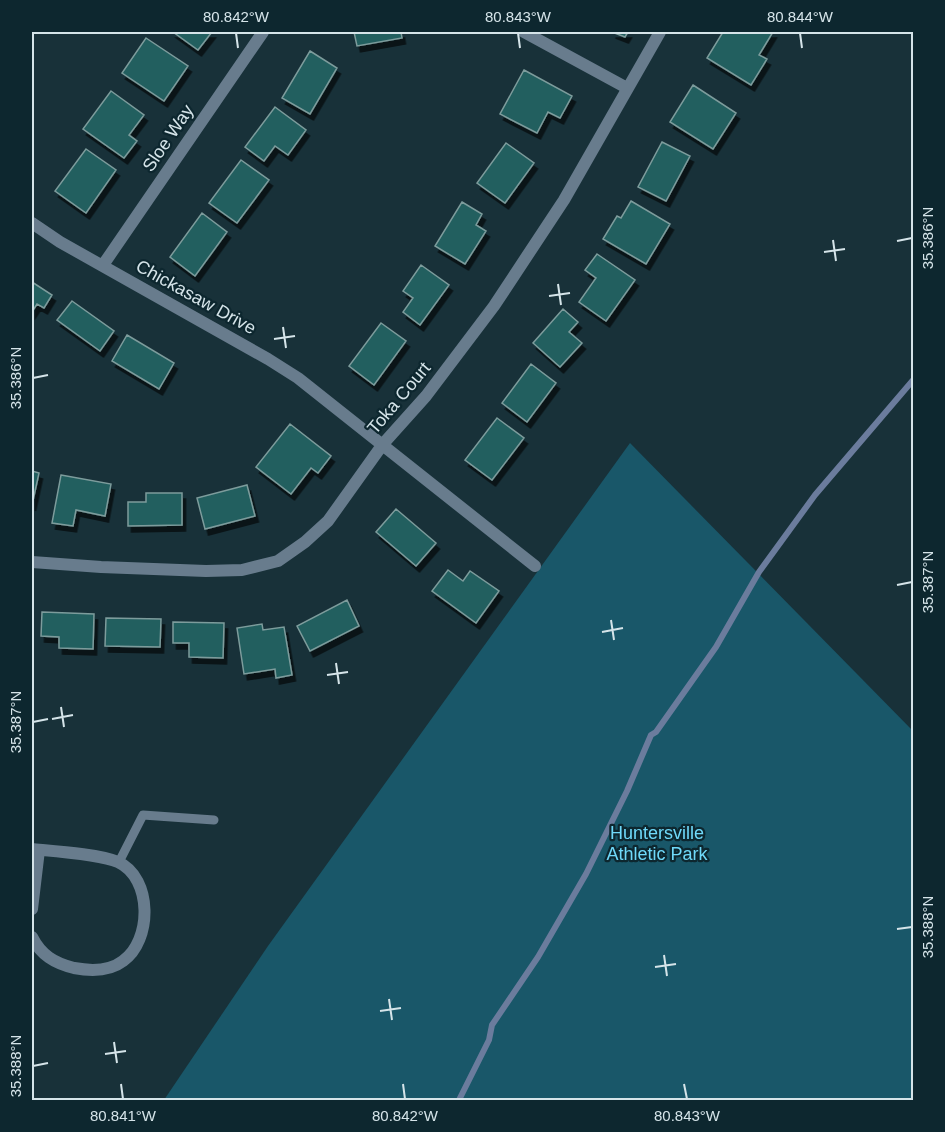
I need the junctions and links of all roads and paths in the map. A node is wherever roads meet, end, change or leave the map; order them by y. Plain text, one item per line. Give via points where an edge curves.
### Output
1 (263, 32) edge
2 (525, 32) edge
3 (660, 32) edge
4 (627, 88) junction
5 (32, 223) edge
6 (103, 265) junction
7 (383, 444) junction
8 (32, 562) edge
9 (535, 566) dead end
10 (214, 820) dead end
11 (35, 849) edge
12 (119, 862) junction
13 (32, 909) edge
14 (32, 937) edge

1 - 6 street, Sloe Way
2 - 4 street
3 - 4 street, Toka Court
4 - 7 street, Toka Court via 564,200 494,306 426,396
5 - 6 street, Chickasaw Drive
6 - 7 street, Chickasaw Drive via 268,358
7 - 8 street, Toka Court via 328,521 278,561 242,570 206,571
7 - 9 street, Chickasaw Drive
10 - 12 lane via 143,815
11 - 12 street
11 - 13 street
12 - 14 street via 135,877 143,903 142,930 136,948 124,961 92,970 65,965 46,957

